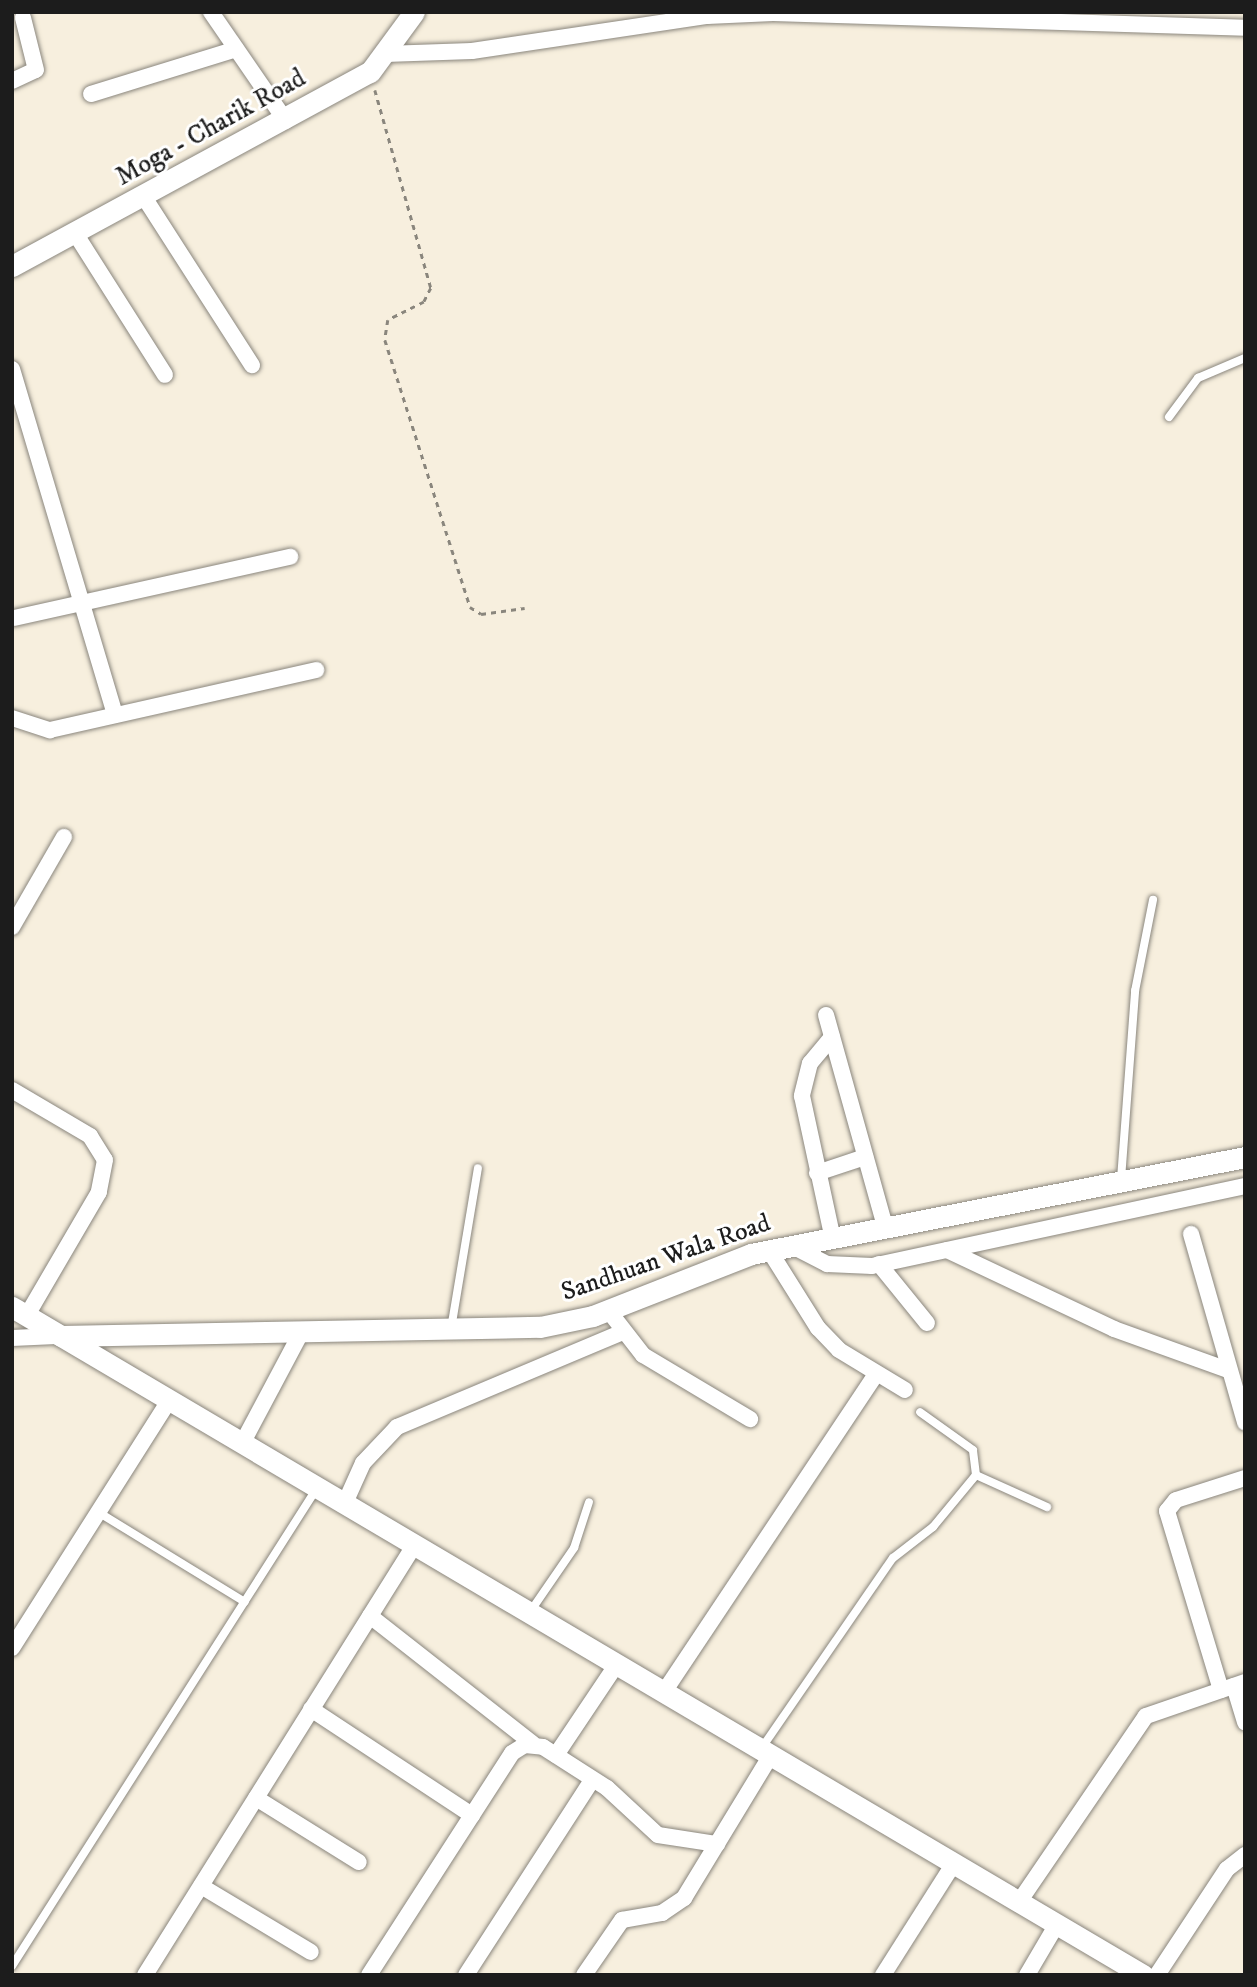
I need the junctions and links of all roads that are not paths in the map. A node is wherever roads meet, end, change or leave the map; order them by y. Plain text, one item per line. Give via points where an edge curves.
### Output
1 (211, 12) edge
2 (414, 12) edge
3 (23, 18) dead end
4 (1245, 28) edge
5 (236, 48) junction
6 (385, 54) junction
7 (12, 81) edge
8 (91, 94) dead end
9 (286, 121) junction
10 (144, 197) junction
11 (75, 233) junction
12 (12, 266) edge
13 (1245, 358) edge
14 (252, 365) dead end
15 (12, 369) edge
16 (165, 375) dead end
17 (1169, 417) dead end
18 (290, 557) dead end
19 (85, 603) junction
20 (14, 618) edge
21 (316, 670) dead end
22 (115, 715) junction
23 (12, 718) edge
24 (64, 837) dead end
25 (1153, 900) dead end
26 (12, 927) edge
27 (826, 1015) dead end
28 (832, 1037) junction
29 (12, 1090) edge
30 (865, 1157) junction
31 (1245, 1157) edge
32 (478, 1168) dead end
33 (817, 1173) junction
34 (1121, 1180) junction
35 (1245, 1186) edge
36 (886, 1230) junction
37 (1191, 1234) dead end
38 (833, 1239) junction
39 (780, 1248) junction
40 (947, 1250) junction
41 (879, 1264) junction
42 (608, 1310) junction
43 (19, 1311) edge
44 (927, 1322) dead end
45 (450, 1332) junction
46 (623, 1332) junction
47 (300, 1335) junction
48 (56, 1336) junction
49 (12, 1338) edge
50 (1228, 1370) junction
51 (875, 1376) junction
52 (905, 1390) dead end
53 (170, 1399) junction
54 (920, 1412) dead end
55 (750, 1419) dead end
56 (1245, 1422) edge
57 (243, 1442) junction
58 (976, 1475) junction
59 (1245, 1478) edge
60 (318, 1487) junction
61 (589, 1502) dead end
62 (345, 1503) junction
63 (1047, 1507) dead end
64 (99, 1512) junction
65 (415, 1544) junction
66 (244, 1602) junction
67 (530, 1612) junction
68 (370, 1616) junction
69 (12, 1648) edge
70 (617, 1664) junction
71 (1233, 1686) edge
72 (664, 1692) junction
73 (312, 1709) junction
74 (1245, 1722) edge
75 (533, 1744) junction
76 (766, 1752) junction
77 (556, 1755) junction
78 (592, 1780) junction
79 (256, 1798) junction
80 (472, 1815) junction
81 (717, 1844) junction
82 (1245, 1855) edge
83 (359, 1863) dead end
84 (954, 1863) junction
85 (201, 1886) junction
86 (1019, 1902) junction
87 (1057, 1924) junction
88 (311, 1952) dead end
89 (12, 1966) edge
90 (150, 1973) edge
91 (370, 1974) edge
92 (466, 1975) edge
93 (584, 1975) edge
94 (883, 1975) edge
95 (1027, 1975) edge
96 (1143, 1975) edge
97 (1157, 1975) edge

1 - 5 street
2 - 6 street, Moga - Charik Road
3 - 7 street via 36,70
4 - 6 street via 772,13 708,16 472,51
5 - 8 street
5 - 9 street
6 - 9 street, Moga - Charik Road via 370,72
9 - 10 street, Moga - Charik Road
10 - 11 street, Moga - Charik Road
10 - 14 street
11 - 12 street, Moga - Charik Road
11 - 16 street
13 - 17 lane via 1198,378
15 - 19 street
18 - 19 street
19 - 20 street
19 - 22 street
21 - 22 street
22 - 23 street via 50,730
24 - 26 street
25 - 34 lane via 1135,991
27 - 28 street
28 - 30 street
28 - 33 street via 810,1063 802,1096
29 - 43 street via 90,1136 105,1160 99,1192
30 - 33 street
30 - 36 street
31 - 34 street, Sandhuan Wala Road
32 - 45 lane
33 - 38 street
34 - 36 street, Sandhuan Wala Road
35 - 40 street
36 - 38 street, Sandhuan Wala Road
37 - 50 street
38 - 39 street, Sandhuan Wala Road
39 - 41 street via 827,1264
39 - 42 street, Sandhuan Wala Road
39 - 51 street via 818,1328
40 - 41 street
40 - 50 street via 1114,1329
41 - 44 street
42 - 45 street, Sandhuan Wala Road via 540,1327
42 - 46 street
43 - 48 street
45 - 47 street, Sandhuan Wala Road
46 - 55 street via 655,1365
46 - 62 street via 397,1427 376,1443
47 - 48 street, Sandhuan Wala Road
47 - 57 street
48 - 49 street
48 - 53 street
50 - 56 street
51 - 52 street
51 - 72 street
53 - 57 street
53 - 64 street
54 - 58 lane via 973,1450
57 - 60 street
58 - 63 lane
58 - 76 lane via 933,1527 893,1558
59 - 71 street via 1176,1500 1167,1511
60 - 62 street
60 - 66 lane
61 - 67 lane via 574,1548
62 - 65 street
64 - 66 lane
64 - 69 street
65 - 67 street
65 - 68 street
66 - 89 lane
67 - 70 street
68 - 73 street
68 - 75 street
70 - 72 street
70 - 77 street
71 - 74 street
71 - 86 street via 1146,1716
72 - 76 street
73 - 79 street
73 - 80 street
75 - 77 street
75 - 80 street via 512,1753
76 - 81 street
76 - 84 street
77 - 78 street
78 - 81 street via 658,1835
78 - 92 street
79 - 83 street
79 - 85 street
80 - 91 street
81 - 93 street via 684,1898 662,1913 622,1920
82 - 97 street via 1227,1868
84 - 86 street
84 - 94 street
85 - 88 street
85 - 90 street
86 - 87 street
87 - 95 street
87 - 96 street

